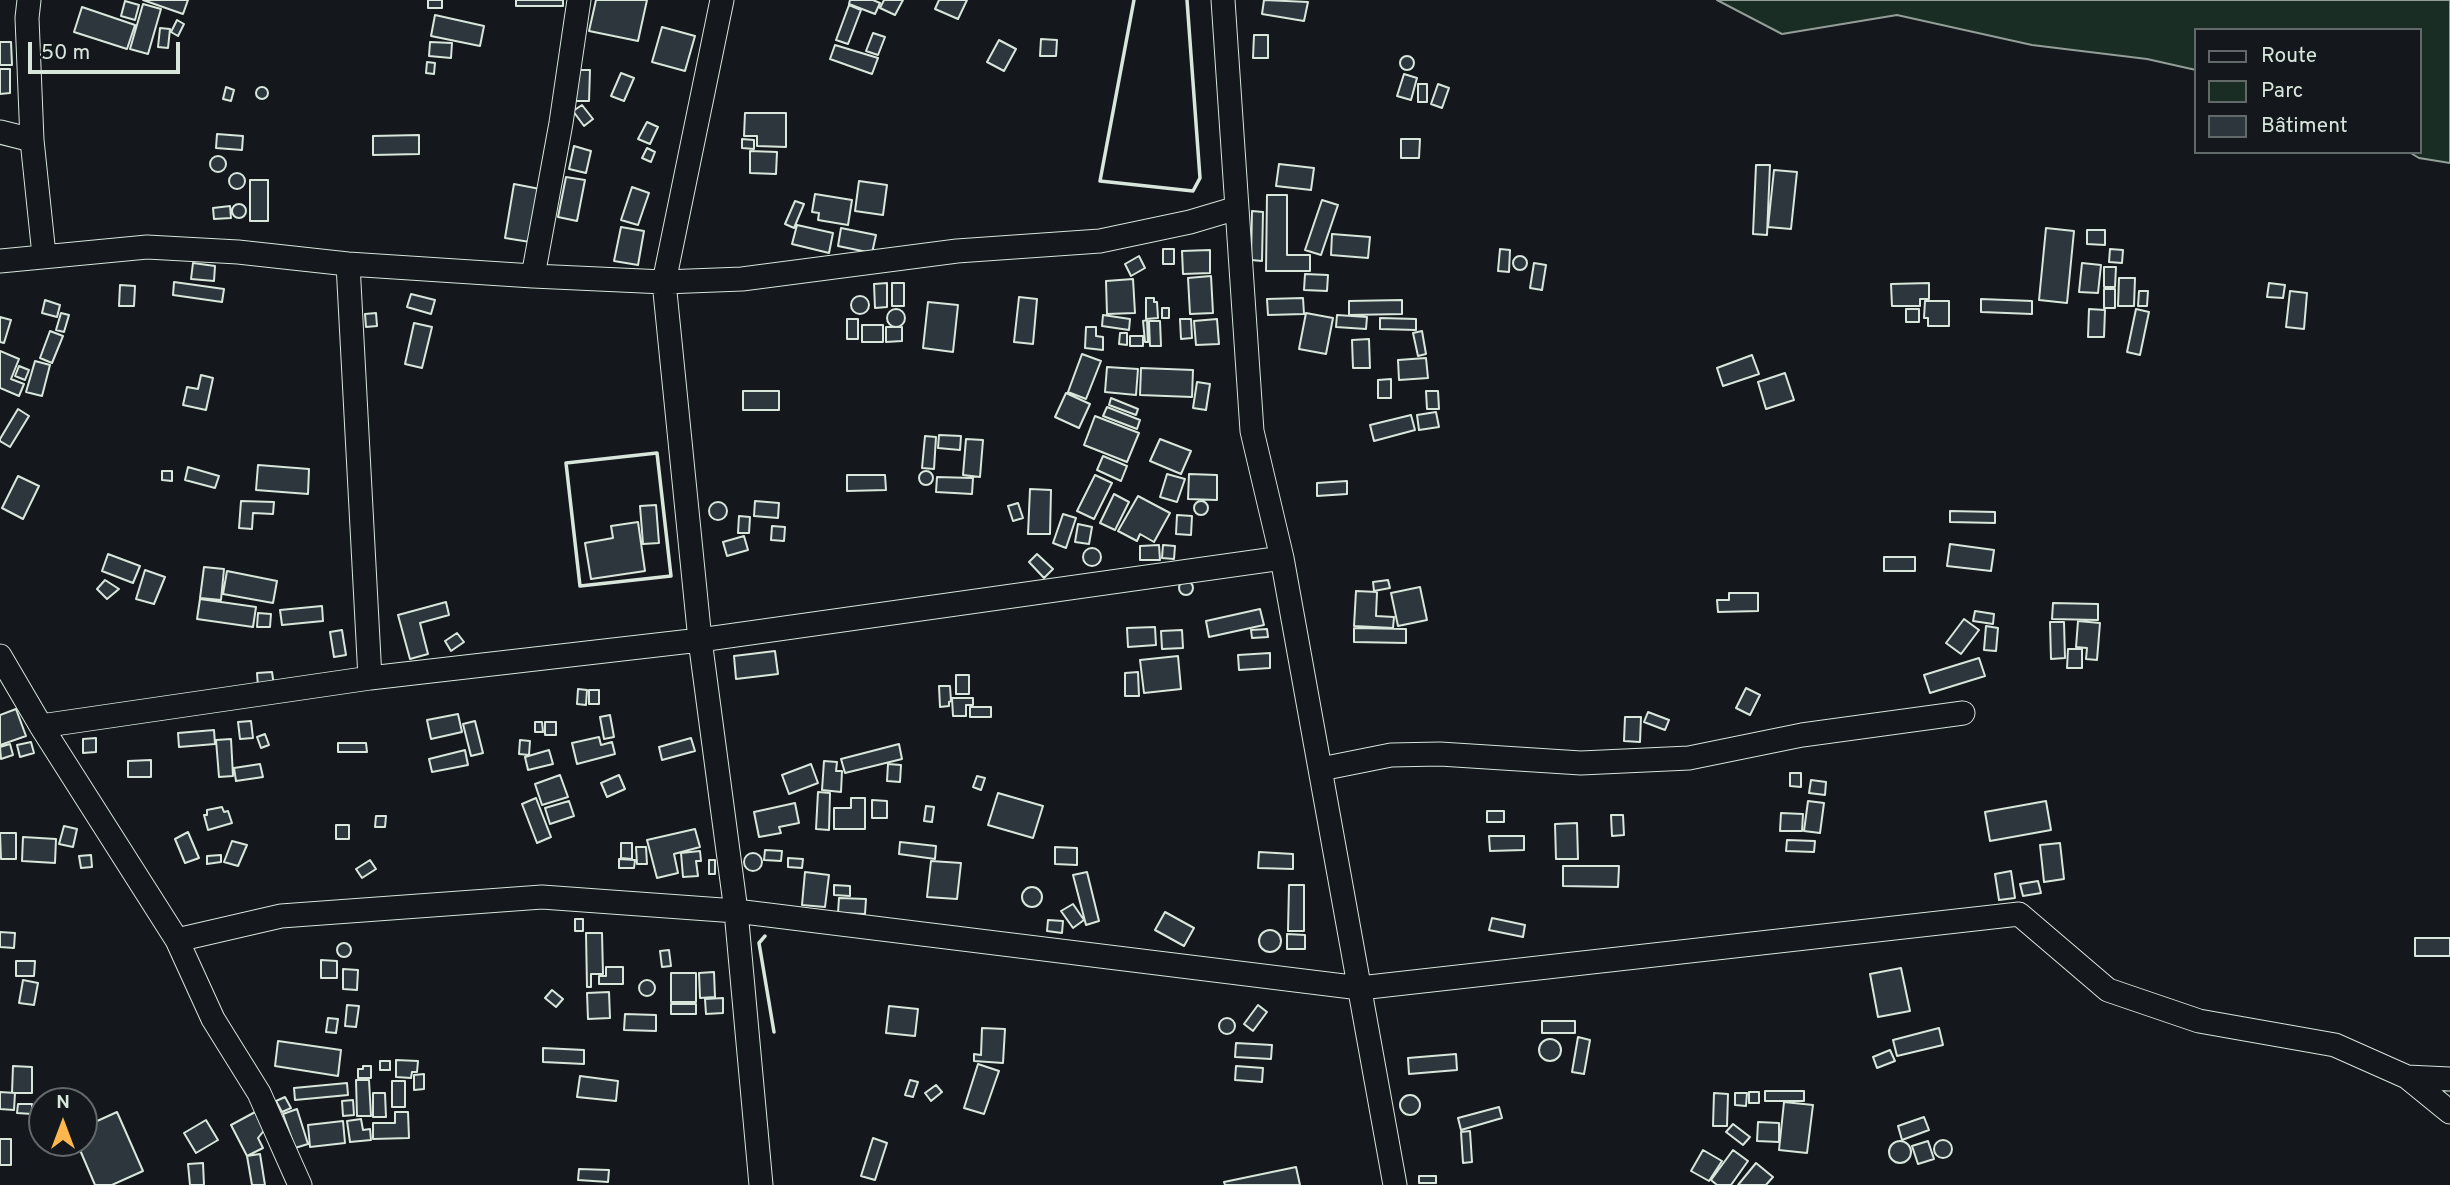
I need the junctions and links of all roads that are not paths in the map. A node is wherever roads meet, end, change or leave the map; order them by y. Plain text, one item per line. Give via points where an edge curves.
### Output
1 (29, 0) edge
2 (579, 0) edge
3 (722, 0) edge
4 (1223, 0) edge
5 (0, 132) edge
6 (32, 140) junction
7 (1237, 208) junction
8 (44, 255) junction
9 (0, 261) edge
10 (348, 264) junction
11 (533, 276) junction
12 (664, 282) junction
13 (1282, 558) junction
14 (700, 640) junction
15 (0, 656) edge
16 (370, 678) junction
17 (1964, 713) dead end
18 (41, 726) junction
19 (1321, 769) junction
20 (736, 911) junction
21 (177, 940) junction
22 (1360, 988) junction
23 (2407, 1077) junction
24 (2450, 1079) edge
25 (2450, 1112) edge
26 (300, 1185) edge
27 (761, 1185) edge
28 (1395, 1185) edge

1 - 6 street
2 - 11 street
3 - 12 street
4 - 7 street
5 - 6 street
6 - 8 street
7 - 12 street via 1100,242 957,251 742,279
7 - 13 street via 1252,431
8 - 9 street
8 - 10 street via 147,247
10 - 11 street
10 - 16 street
11 - 12 street
12 - 14 street
13 - 14 street
13 - 19 street
14 - 16 street
14 - 20 street
15 - 18 street
16 - 18 street
17 - 19 street via 1802,735 1689,758 1581,763 1391,755
18 - 21 street
19 - 22 street
20 - 21 street via 542,897 281,916
20 - 22 street
20 - 27 street
21 - 26 street via 213,1019 259,1093
22 - 23 street via 2019,914 2108,990 2199,1021 2335,1045
22 - 28 street
23 - 24 street
23 - 25 street

